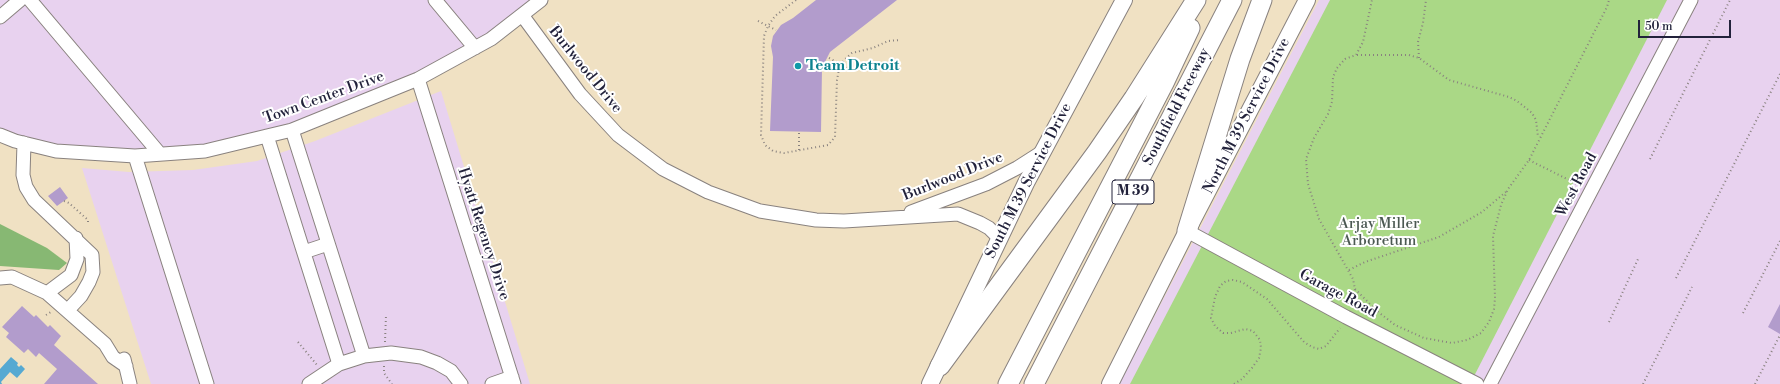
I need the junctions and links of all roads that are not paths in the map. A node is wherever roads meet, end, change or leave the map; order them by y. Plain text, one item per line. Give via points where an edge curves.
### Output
1 (20, 0) edge
2 (30, 0) edge
3 (435, 0) edge
4 (541, 0) edge
5 (1124, 0) edge
6 (1196, 0) edge
7 (1204, 0) edge
8 (1232, 0) edge
9 (1262, 0) edge
10 (1307, 0) edge
11 (1691, 0) edge
12 (522, 15) junction
13 (0, 17) edge
14 (475, 48) junction
15 (418, 79) junction
16 (292, 130) junction
17 (0, 135) edge
18 (267, 136) junction
19 (24, 143) junction
20 (1042, 152) junction
21 (160, 154) junction
22 (135, 156) junction
23 (896, 217) junction
24 (1186, 231) junction
25 (76, 238) junction
26 (998, 238) junction
27 (328, 244) junction
28 (304, 252) junction
29 (0, 279) edge
30 (48, 293) junction
31 (68, 310) junction
32 (364, 356) junction
33 (339, 364) junction
34 (940, 366) junction
35 (513, 381) edge
36 (130, 384) edge
37 (207, 384) edge
38 (309, 384) edge
39 (461, 384) edge
40 (492, 384) edge
41 (930, 384) edge
42 (1008, 384) edge
43 (1034, 384) edge
44 (1110, 384) edge
45 (1477, 384) edge
46 (1490, 384) edge

1 - 13 street
2 - 21 street
3 - 14 street
4 - 12 street, Town Center Drive
5 - 20 main road, South M 39 Service Drive
6 - 34 highway via 1106,139
7 - 42 highway, Southfield Freeway / M 39 via 1164,83
8 - 43 highway, Southfield Freeway / M 39
9 - 24 highway via 1240,59
10 - 24 main road, North M 39 Service Drive
11 - 46 street, West Road
12 - 14 street, Town Center Drive
12 - 23 street, Burlwood Drive via 602,120 640,153 682,180 734,203 788,216 844,221
14 - 15 street, Town Center Drive
15 - 16 street, Town Center Drive
15 - 35 street, Hyatt Regency Drive
16 - 18 street, Town Center Drive
16 - 27 street
17 - 19 street, Town Center Drive
18 - 21 street, Town Center Drive via 204,151
18 - 28 street
19 - 22 street, Town Center Drive via 56,151
19 - 25 street via 26,187 34,200
20 - 23 street, Burlwood Drive via 986,184
20 - 26 main road, South M 39 Service Drive
21 - 22 street, Town Center Drive
22 - 37 street
23 - 26 street, Burlwood Drive via 958,214 989,228
24 - 44 main road, North M 39 Service Drive
24 - 45 street, Garage Road
25 - 30 street via 77,259 71,275
25 - 31 street via 92,256 93,272 81,296
26 - 34 main road, South M 39 Service Drive
27 - 28 street
27 - 32 street
28 - 33 street
29 - 30 street via 12,277
30 - 31 street
31 - 36 street via 105,344 120,352 124,358
32 - 33 street
32 - 39 street via 391,353 421,357 436,362 450,371
33 - 38 street
34 - 41 main road, South M 39 Service Drive
35 - 40 street, Hyatt Regency Drive

